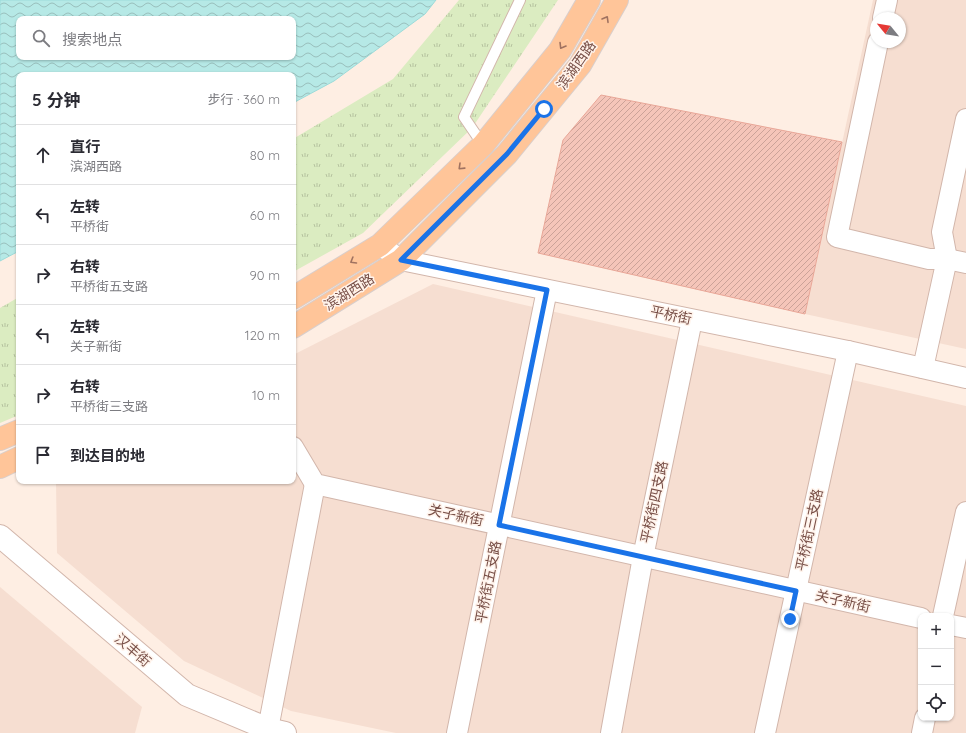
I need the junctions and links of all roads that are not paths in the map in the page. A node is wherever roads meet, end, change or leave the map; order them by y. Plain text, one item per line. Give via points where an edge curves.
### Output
1 (520, 0) edge
2 (589, 0) edge
3 (617, 0) edge
4 (887, 0) edge
5 (884, 12) edge
6 (877, 48) edge
7 (966, 119) edge
8 (483, 145) junction
9 (380, 245) junction
10 (401, 260) junction
11 (957, 261) edge
12 (547, 290) junction
13 (296, 296) edge
14 (692, 320) junction
15 (296, 325) edge
16 (848, 351) junction
17 (923, 368) junction
18 (966, 378) edge
19 (16, 432) edge
20 (0, 439) edge
21 (296, 452) edge
22 (16, 459) edge
23 (0, 467) edge
24 (314, 484) junction
25 (966, 512) edge
26 (499, 525) junction
27 (0, 536) edge
28 (643, 557) junction
29 (796, 591) junction
30 (944, 613) edge
31 (918, 617) edge
32 (954, 626) edge
33 (966, 628) edge
34 (924, 721) edge
35 (277, 731) edge
36 (457, 733) edge
37 (611, 733) edge
38 (765, 733) edge
39 (922, 733) edge

1 - 8 lane via 464,117
2 -> 8 main road, 滨湖西路 via 560,50
10 -> 3 main road, 滨湖西路 via 507,154 580,65
4 - 5 street
6 - 11 street via 836,237 929,259
7 - 11 street via 942,232
8 -> 9 main road, 滨湖西路
9 - 10 street, 平桥街
9 -> 13 main road, 滨湖西路
10 - 12 street, 平桥街
10 - 15 main road, 滨湖西路
11 - 17 street
12 - 14 street, 平桥街
12 - 26 street, 平桥街五支路
14 - 16 street, 平桥街
14 - 28 street, 平桥街四支路
16 - 17 street, 平桥街
16 - 29 street, 平桥街三支路
17 - 18 street, 平桥街
19 - 20 main road
21 - 24 street
22 - 23 main road
24 - 26 street, 关子新街
24 - 35 street
25 - 30 street
26 - 28 street, 关子新街
26 - 36 street, 平桥街五支路
27 - 35 street, 汉丰街 via 187,695
28 - 29 street, 关子新街
28 - 37 street, 平桥街四支路
29 - 31 street, 关子新街
29 - 38 street, 平桥街三支路
32 - 33 street
34 - 39 street

